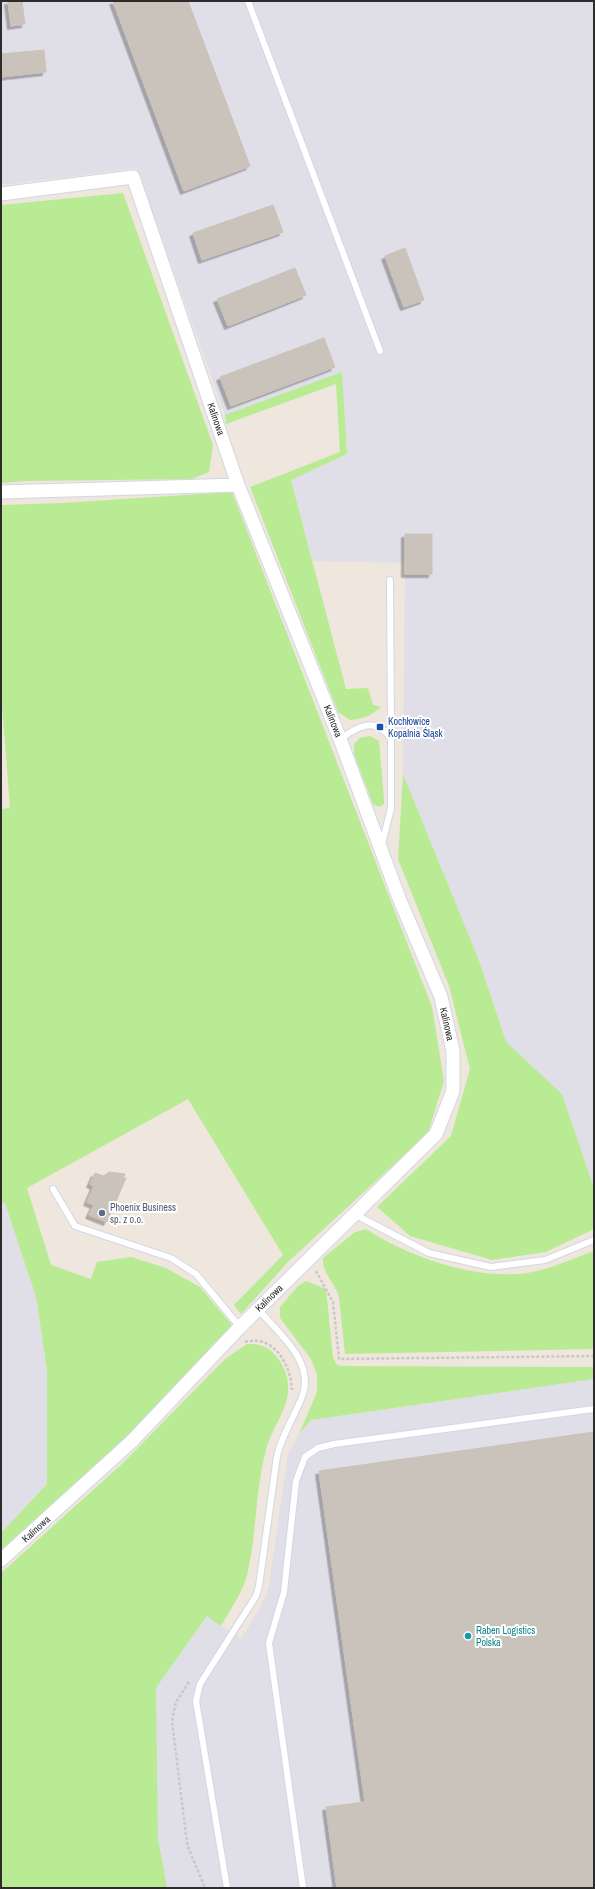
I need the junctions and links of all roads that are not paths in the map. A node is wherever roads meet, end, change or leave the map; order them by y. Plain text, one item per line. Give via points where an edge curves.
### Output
1 (248, 1) edge
2 (1, 194) edge
3 (380, 351) dead end
4 (238, 485) junction
5 (1, 492) edge
6 (390, 580) dead end
7 (340, 739) junction
8 (391, 739) junction
9 (381, 848) junction
10 (53, 1189) dead end
11 (354, 1214) junction
12 (594, 1240) edge
13 (258, 1309) junction
14 (240, 1327) junction
15 (594, 1409) edge
16 (1, 1560) edge
17 (227, 1888) edge
18 (303, 1888) edge

1 - 3 lane
2 - 4 street, Kalinowa via 133,177
4 - 5 street
4 - 7 street, Kalinowa
6 - 8 lane
7 - 8 lane via 366,725 375,725 386,731
7 - 9 street, Kalinowa
8 - 9 lane via 391,808
9 - 11 street, Kalinowa via 441,997 453,1051 453,1091 436,1134
10 - 14 lane via 75,1226 171,1258 196,1274
11 - 12 lane via 429,1253 491,1267 545,1260
11 - 13 street, Kalinowa
13 - 14 street, Kalinowa
13 - 17 lane via 300,1360 306,1384 277,1456 256,1596 200,1684 196,1701
14 - 16 street, Kalinowa via 132,1441
15 - 18 lane via 334,1444 318,1448 305,1457 296,1481 284,1592 269,1643

